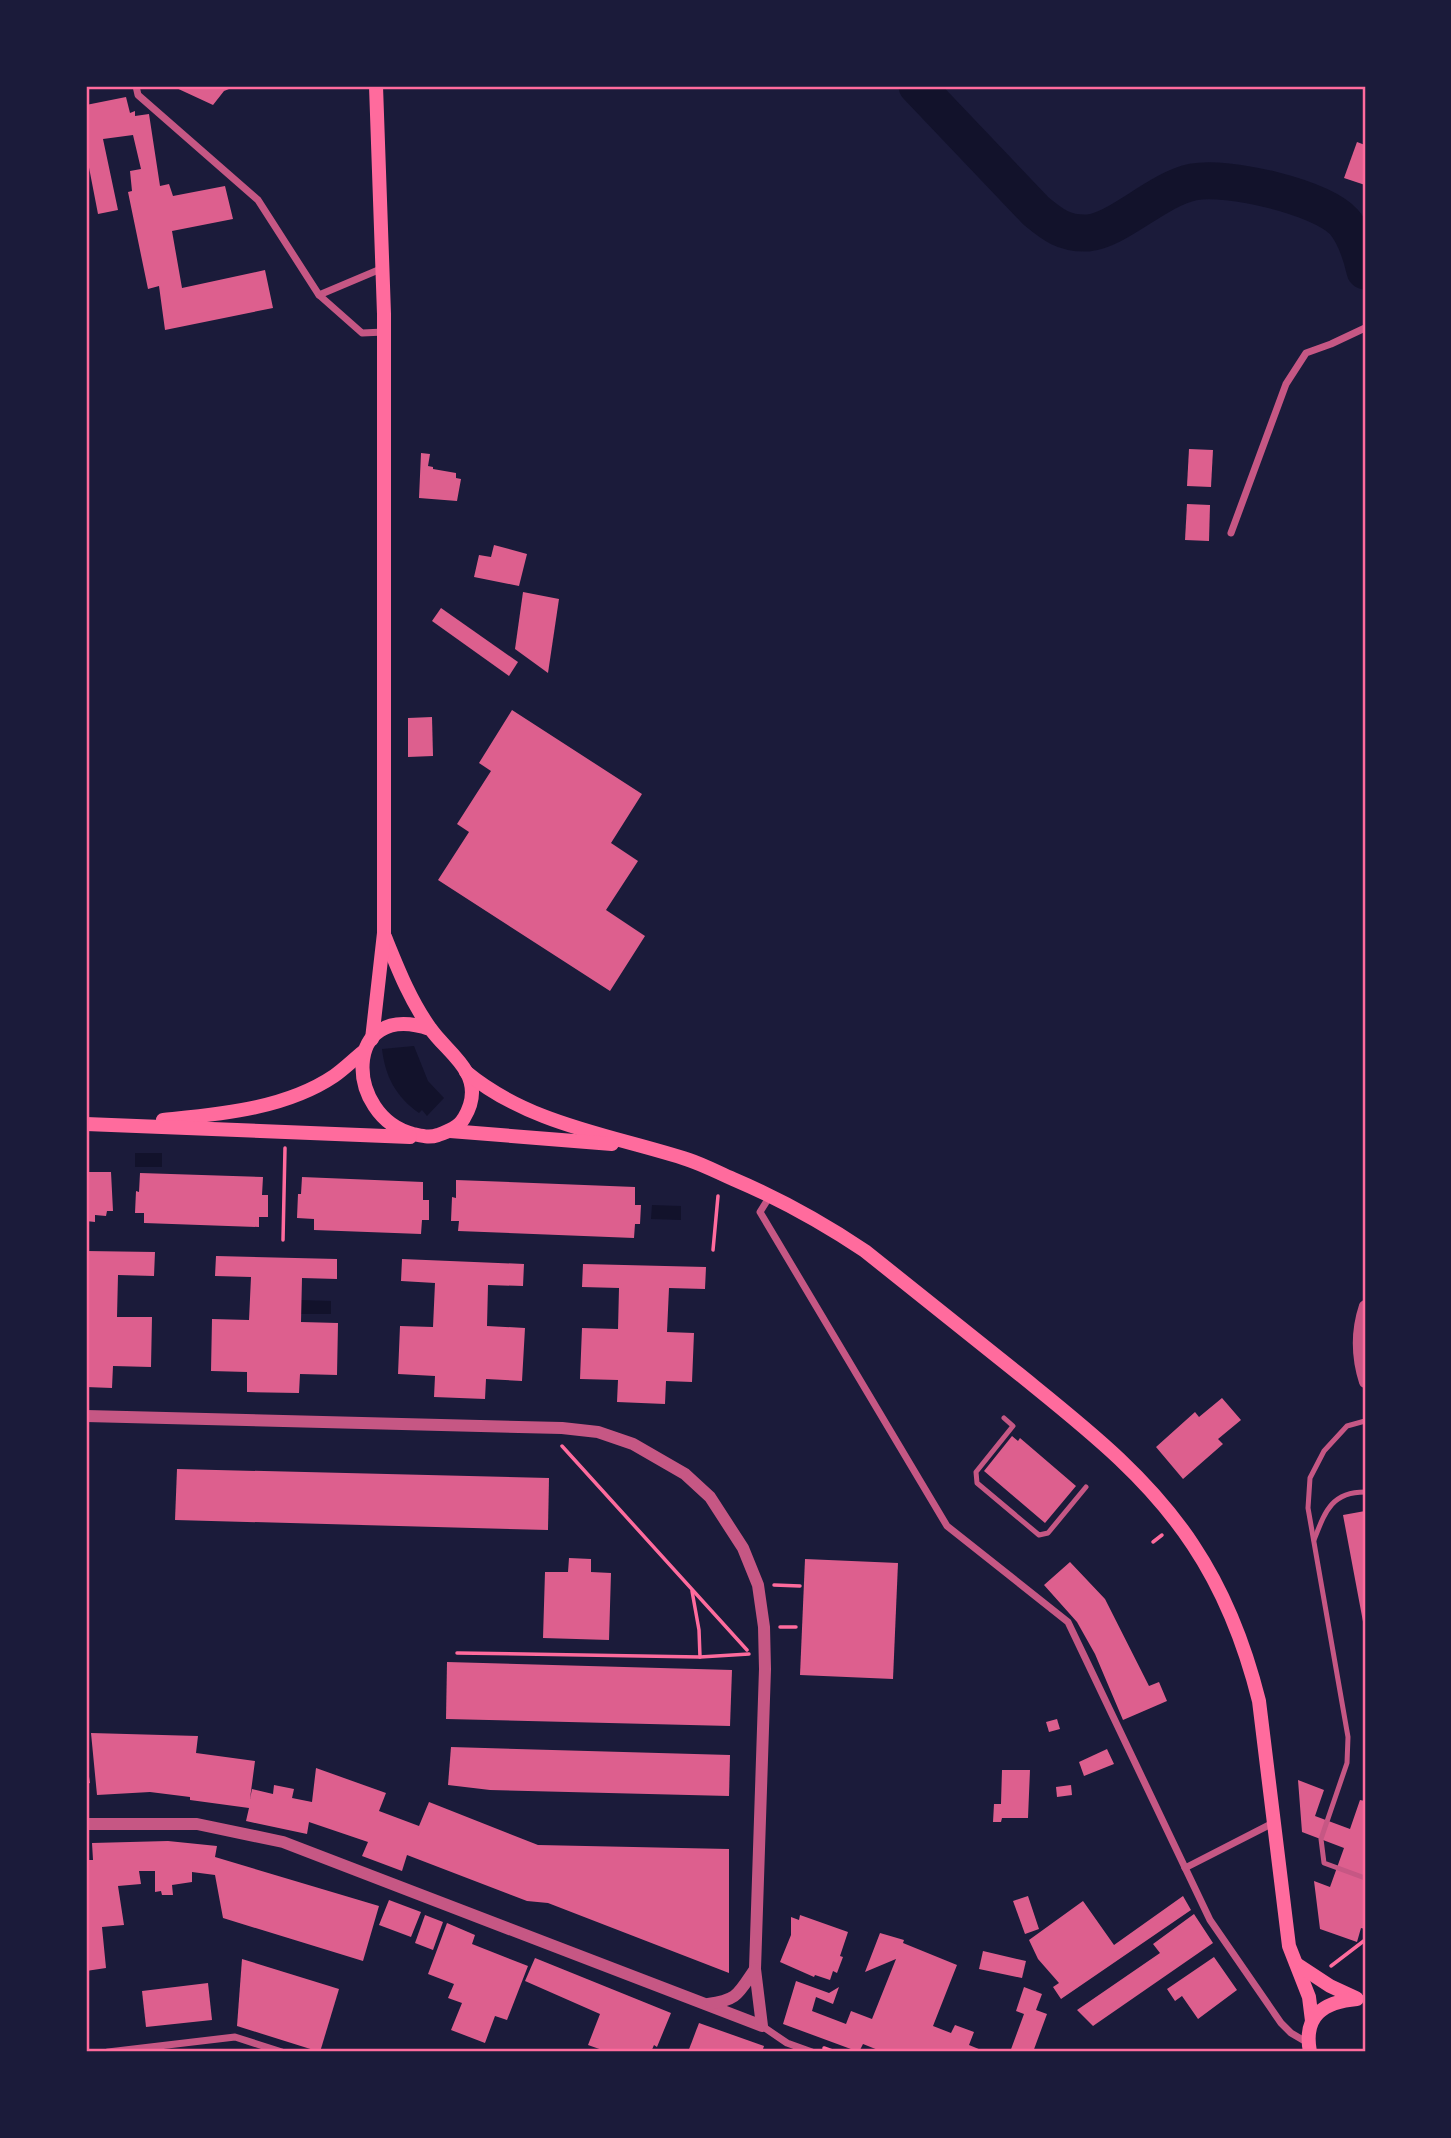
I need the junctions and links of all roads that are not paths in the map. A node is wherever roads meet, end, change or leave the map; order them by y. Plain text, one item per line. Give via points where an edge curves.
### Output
1 (136, 86) edge
2 (376, 86) edge
3 (383, 268) junction
4 (319, 295) junction
5 (1365, 328) edge
6 (384, 332) junction
7 (1231, 533) dead end
8 (384, 933) junction
9 (430, 1028) junction
10 (372, 1039) junction
11 (363, 1052) junction
12 (466, 1072) junction
13 (86, 1124) edge
14 (113, 1125) junction
15 (450, 1131) junction
16 (429, 1138) junction
17 (638, 1146) junction
18 (770, 1195) junction
19 (1365, 1306) edge
20 (1365, 1381) edge
21 (86, 1416) edge
22 (1004, 1418) dead end
23 (1365, 1421) edge
24 (1086, 1487) dead end
25 (1365, 1492) edge
26 (1314, 1540) junction
27 (1275, 1822) junction
28 (86, 1824) edge
29 (1185, 1868) junction
30 (1365, 1878) edge
31 (1296, 1964) junction
32 (755, 1969) junction
33 (1362, 2000) edge
34 (705, 2004) junction
35 (1312, 2021) junction
36 (762, 2026) junction
37 (787, 2043) junction
38 (1310, 2048) edge
39 (108, 2052) edge
40 (282, 2052) edge
41 (784, 2052) edge
42 (812, 2052) edge

1 - 4 street via 138,95 258,200
2 - 3 main road
3 - 4 street
3 - 6 main road
4 - 6 street via 362,333
5 - 7 street via 1306,353 1286,384
6 - 8 main road
8 - 9 main road via 404,985
8 - 10 main road
9 - 10 main road via 397,1022
9 - 12 main road
10 - 11 main road
11 - 14 main road via 334,1076 288,1099 209,1115
11 - 16 main road via 366,1086 383,1116 401,1131
12 - 15 main road via 473,1091 470,1108
12 - 17 main road via 488,1089 545,1118
13 - 14 main road
14 - 16 main road
15 - 16 main road
15 - 17 main road
17 - 18 main road via 691,1161
18 - 27 main road via 865,1251 1086,1428 1150,1489 1192,1544 1234,1620 1259,1701
18 - 29 street via 760,1212 947,1526 1068,1622
19 - 20 street via 1359,1350
21 - 32 street via 550,1427 598,1432 633,1444 685,1474 710,1497 743,1548 758,1585 764,1627
22 - 24 lane via 1013,1426 976,1472 977,1483 1039,1535 1048,1534
23 - 26 lane via 1347,1426 1324,1451 1310,1478 1308,1508
25 - 26 lane via 1335,1500
26 - 30 lane via 1349,1737 1347,1763 1321,1839 1324,1863
27 - 29 street
27 - 31 main road via 1289,1946
28 - 34 street via 197,1824 283,1842
29 - 38 street via 1209,1920 1281,2023
31 - 33 main road
31 - 35 main road via 1309,1997
32 - 34 street via 728,2002
32 - 36 street
33 - 35 main road via 1338,2001 1321,2009
34 - 36 street
35 - 38 main road
36 - 37 street
37 - 41 street
37 - 42 street
39 - 40 street via 235,2037

